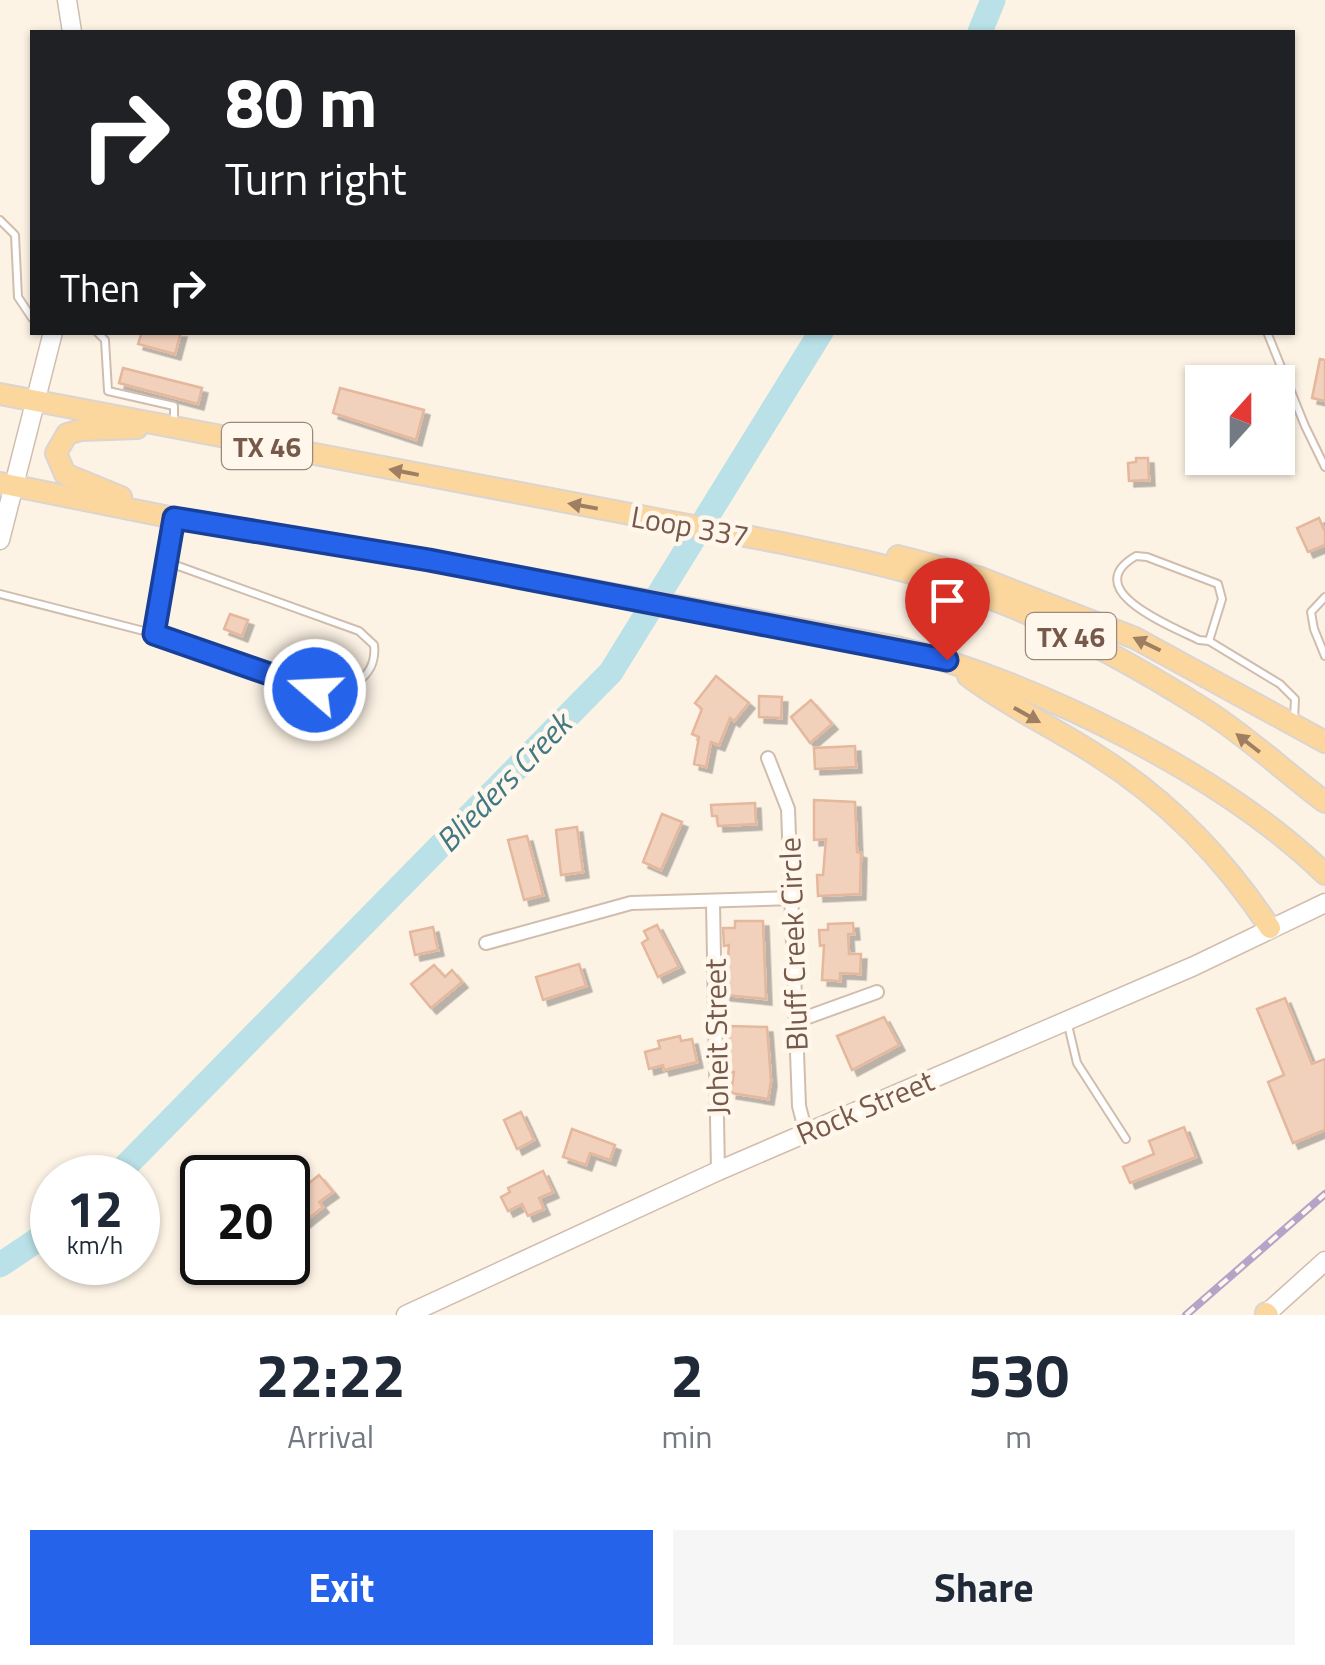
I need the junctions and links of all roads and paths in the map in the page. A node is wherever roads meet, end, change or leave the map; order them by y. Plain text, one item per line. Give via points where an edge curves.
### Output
1 (66, 0) edge
2 (72, 30) edge
3 (0, 220) edge
4 (30, 315) edge
5 (53, 335) edge
6 (100, 335) edge
7 (1268, 335) edge
8 (0, 394) edge
9 (125, 394) junction
10 (36, 400) junction
11 (121, 417) junction
12 (174, 427) junction
13 (1325, 467) edge
14 (7, 484) edge
15 (174, 518) junction
16 (0, 540) edge
17 (782, 543) junction
18 (167, 562) junction
19 (0, 594) edge
20 (1325, 597) edge
21 (154, 634) junction
22 (1209, 642) junction
23 (1325, 656) edge
24 (947, 660) junction
25 (1293, 725) junction
26 (1325, 742) edge
27 (768, 758) dead end
28 (1325, 802) edge
29 (1325, 874) edge
30 (793, 898) junction
31 (713, 903) junction
32 (1325, 903) edge
33 (1270, 928) junction
34 (486, 943) dead end
35 (877, 992) dead end
36 (1067, 1019) junction
37 (796, 1021) junction
38 (806, 1132) junction
39 (1126, 1139) dead end
40 (718, 1171) junction
41 (1325, 1261) edge
42 (406, 1315) edge
43 (1266, 1315) edge

1 - 2 street
3 - 4 lane via 15,235 18,297
5 - 10 street
6 - 9 lane via 108,391
7 - 13 lane
8 - 10 main road, Loop 337 / TX 46
9 - 11 lane
9 - 12 lane via 174,406
10 - 11 main road, Loop 337 / TX 46
10 - 14 street
11 - 12 main road, Loop 337 / TX 46
12 - 15 main road via 82,430 67,434 56,453 65,474
17 -> 12 main road, Loop 337 / TX 46
14 - 15 main road, TX 46
14 - 16 street
15 - 18 lane
15 - 24 main road, TX 46
25 -> 17 main road via 1135,638 978,578 906,557
28 -> 17 main road, Loop 337 / TX 46 via 1207,710 1022,612 880,564
18 - 21 lane
18 - 21 lane via 359,631 370,638 375,655 362,678 326,692
19 - 21 lane
20 - 23 lane via 1311,612
22 - 22 lane via 1222,599 1218,584 1148,557 1136,556 1118,568 1120,589 1134,608
22 - 25 lane via 1295,698
24 - 29 main road, TX 46 via 1152,752 1230,799
24 -> 33 main road via 1168,808 1227,866
25 - 26 main road
27 - 30 street, Bluff Creek Circle via 788,809
30 - 31 street
30 - 37 street, Bluff Creek Circle
31 - 34 street via 631,903
31 - 40 street, Joheit Street
32 - 33 street, Rock Street
33 - 36 street, Rock Street
35 - 37 street
36 - 38 street, Rock Street
36 - 39 lane via 1076,1063
37 - 38 street, Bluff Creek Circle
38 - 40 street, Rock Street
40 - 42 street, Rock Street
41 - 43 street

